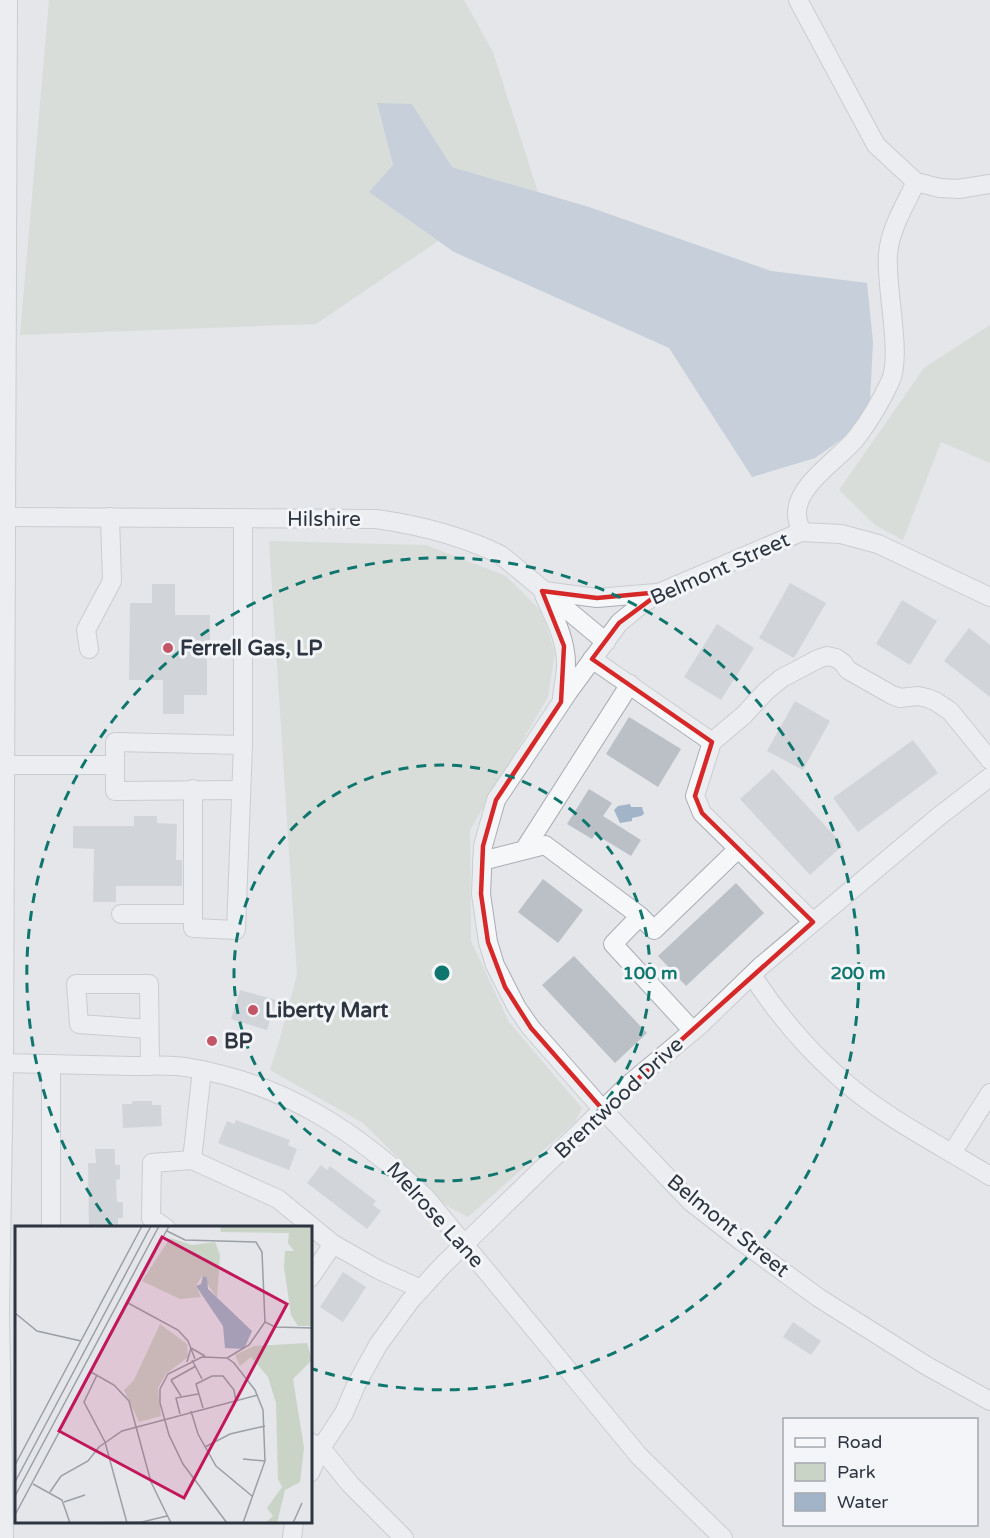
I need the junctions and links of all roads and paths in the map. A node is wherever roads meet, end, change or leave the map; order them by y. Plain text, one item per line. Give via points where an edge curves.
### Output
1 (8, 0) edge
2 (798, 0) edge
3 (916, 182) junction
4 (990, 184) edge
5 (5, 517) junction
6 (110, 517) junction
7 (243, 519) junction
8 (801, 532) junction
9 (542, 591) junction
10 (661, 592) junction
11 (990, 597) edge
12 (606, 642) junction
13 (89, 649) dead end
14 (592, 659) junction
15 (630, 684) junction
16 (561, 702) junction
17 (712, 742) junction
18 (243, 745) junction
19 (990, 760) edge
20 (5, 765) junction
21 (113, 765) junction
22 (990, 777) edge
23 (193, 789) junction
24 (241, 790) junction
25 (738, 849) junction
26 (524, 850) junction
27 (482, 861) junction
28 (121, 914) dead end
29 (193, 914) junction
30 (640, 916) junction
31 (813, 922) junction
32 (752, 975) junction
33 (149, 1029) junction
34 (693, 1030) junction
35 (4, 1063) junction
36 (51, 1064) junction
37 (150, 1066) junction
38 (202, 1070) junction
39 (990, 1093) edge
40 (603, 1110) junction
41 (952, 1153) junction
42 (192, 1160) junction
43 (990, 1176) edge
44 (51, 1226) edge
45 (164, 1226) edge
46 (311, 1226) edge
47 (312, 1227) edge
48 (333, 1244) junction
49 (465, 1245) junction
50 (312, 1275) edge
51 (421, 1289) junction
52 (990, 1401) edge
53 (316, 1445) edge
54 (312, 1464) edge
55 (294, 1523) edge
56 (4, 1538) edge
57 (292, 1538) edge
58 (404, 1538) edge
59 (723, 1538) edge

1 - 5 street
2 - 3 street via 876,145
3 - 4 street via 940,189
3 - 8 street via 896,222 888,255 895,356 892,379 856,438 811,482 800,499 797,514
5 - 6 street, Hilshire
5 - 20 street
6 - 7 street, Hilshire
6 - 13 street via 112,581 86,630
7 - 9 street, Hilshire via 376,519 404,523 483,546 501,555
7 - 18 street
8 - 10 street, Belmont Street
8 - 11 street via 860,537
9 - 10 street via 597,598
9 - 12 street, Hilshire
9 - 16 street, Belmont Street via 564,646
10 - 12 street, Belmont Street via 619,623
12 - 14 street, Belmont Street
14 - 15 street
14 - 16 street, Belmont Street
15 - 17 street
15 - 26 street
16 - 27 street, Belmont Street via 496,800
17 - 19 street via 782,678 827,656 892,695 918,696 943,705
17 - 25 street via 695,796 702,813
18 - 21 street via 115,742
18 - 24 street
20 - 21 street
20 - 35 street
21 - 23 street via 115,791
22 - 31 street, Brentwood Drive
23 - 24 street
23 - 29 street
24 - 29 street via 236,930 193,928
25 - 30 street via 654,930
25 - 31 street
26 - 27 street
26 - 30 street via 545,845
27 - 40 street, Belmont Street via 483,918 505,987 531,1028
28 - 29 street
30 - 34 street via 613,944
31 - 32 street, Brentwood Drive
32 - 34 street, Brentwood Drive
32 - 41 street via 788,1025 842,1080 880,1109
33 - 33 street via 149,984 76,984 79,1024
33 - 37 street
34 - 40 street, Brentwood Drive
35 - 36 street, Melrose Lane
35 - 56 street via 0,1312
36 - 37 street, Melrose Lane
36 - 44 street
37 - 38 street, Melrose Lane
38 - 42 street
38 - 49 street, Melrose Lane via 268,1090 334,1123 394,1167
39 - 41 street
40 - 49 street, Brentwood Drive
40 - 52 street, Belmont Street via 691,1202 741,1241 873,1333
41 - 43 street
42 - 45 street via 152,1163 151,1218
42 - 46 street via 278,1199
47 - 48 street
48 - 50 street
48 - 51 street
49 - 51 street, Brentwood Drive
49 - 59 street, Melrose Lane via 639,1456
51 - 53 street, Brentwood Drive via 378,1345 344,1413
53 - 54 street, Brentwood Drive
53 - 58 street
55 - 57 street

